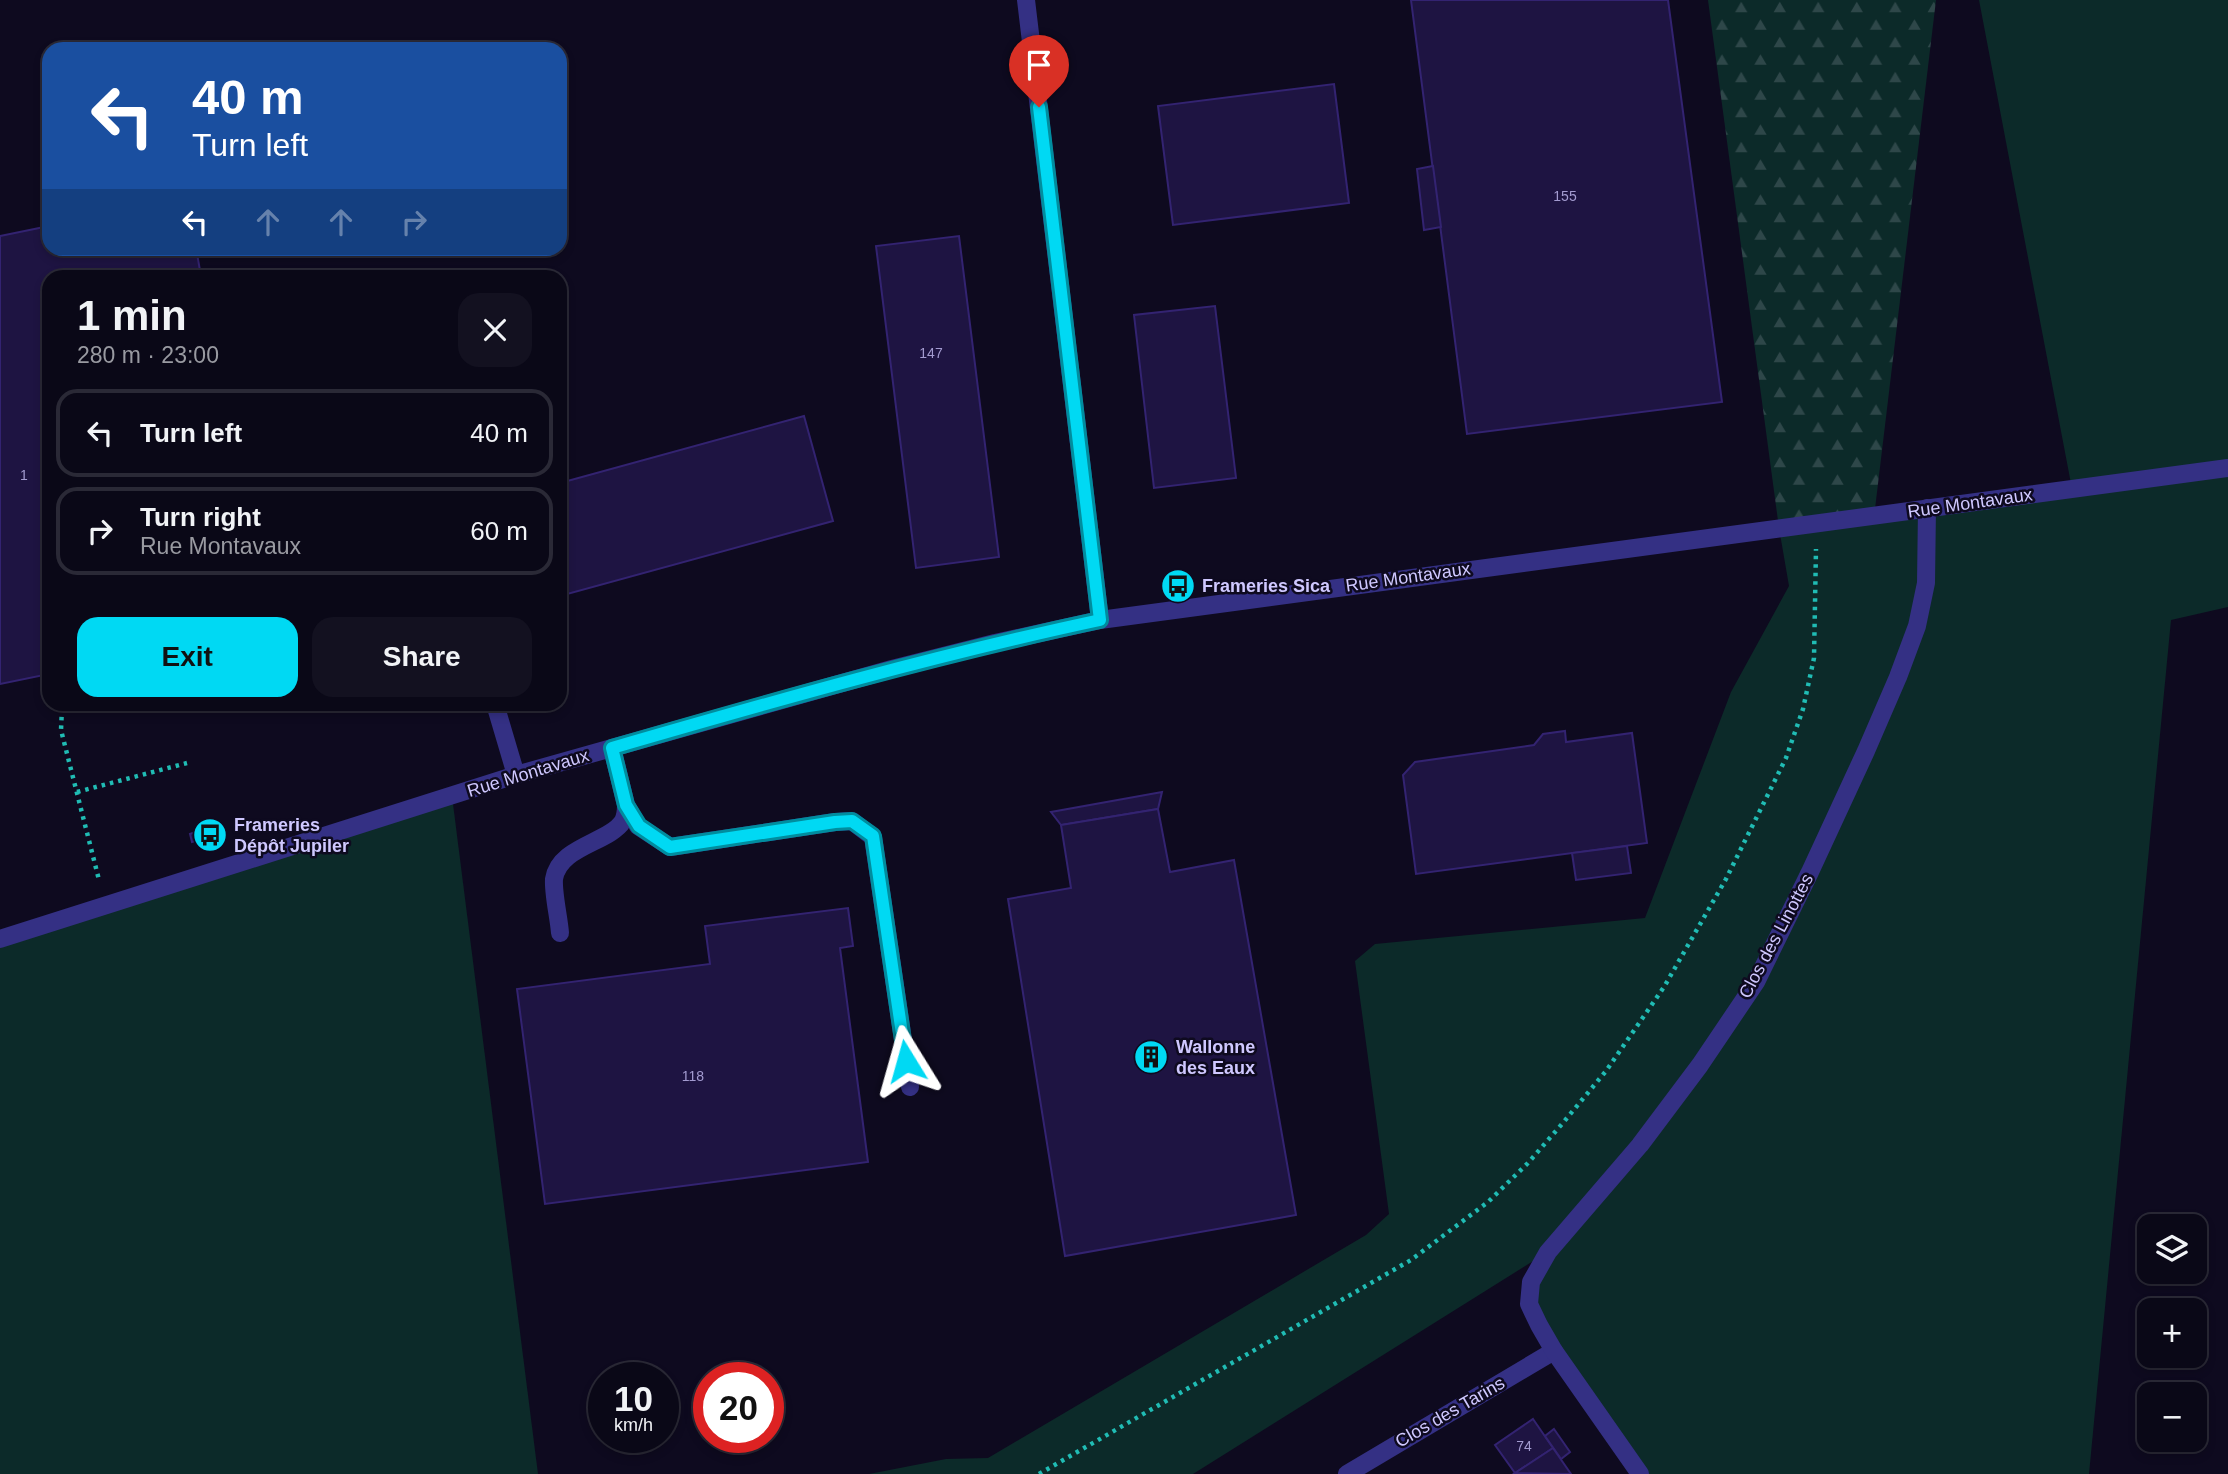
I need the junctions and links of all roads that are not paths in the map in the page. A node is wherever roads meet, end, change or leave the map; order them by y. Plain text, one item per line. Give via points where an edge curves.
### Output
1 (1026, 0) edge
2 (2228, 468) edge
3 (1927, 508) junction
4 (1100, 620) junction
5 (497, 711) edge
6 (612, 748) junction
7 (516, 775) junction
8 (626, 805) junction
9 (560, 933) dead end
10 (0, 939) edge
11 (910, 1087) dead end
12 (1554, 1351) junction
13 (1347, 1474) edge
14 (1640, 1474) edge

1 - 4 street
2 - 3 street, Rue Montavaux
3 - 4 street, Rue Montavaux
3 - 12 street, Clos des Linottes via 1926,583 1912,639 1866,751 1756,982 1700,1065 1640,1145 1548,1252 1531,1282 1529,1304
4 - 6 street, Rue Montavaux via 892,668
5 - 7 street
6 - 7 street, Rue Montavaux
6 - 8 street
7 - 10 street, Rue Montavaux
8 - 9 street via 624,820 560,864 554,879
8 - 11 street via 639,826 670,847 852,821 873,836
12 - 13 street, Clos des Tarins
12 - 14 street, Clos des Linottes

